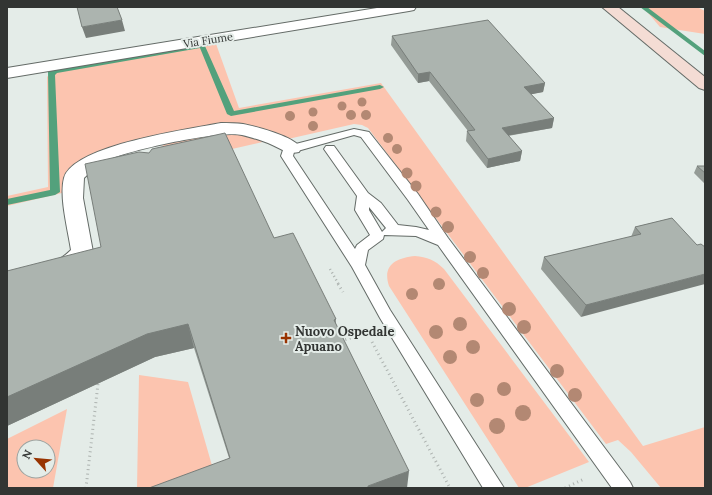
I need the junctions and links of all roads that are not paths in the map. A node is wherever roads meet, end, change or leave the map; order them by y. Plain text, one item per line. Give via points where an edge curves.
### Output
1 (409, 7) edge
2 (609, 7) edge
3 (378, 9) edge
4 (7, 73) edge
5 (705, 86) edge
6 (292, 148) junction
7 (330, 149) dead end
8 (363, 196) junction
9 (398, 231) junction
10 (378, 236) junction
11 (442, 241) junction
12 (358, 265) junction
13 (7, 285) edge
14 (494, 488) edge
15 (623, 488) edge

1 - 3 street, Via Fiume
2 - 5 main road
3 - 4 street, Via Fiume
6 - 11 lane via 354,132 363,133 413,197
6 - 12 lane via 288,150 287,156
6 - 13 street via 274,139 242,129 221,128 145,151 102,156 87,164 74,177 74,198 82,252 58,272
7 - 8 lane
8 - 9 lane via 376,206
8 - 10 lane via 362,210
9 - 10 lane
9 - 11 lane via 412,230
10 - 12 lane via 362,248
11 - 15 lane
12 - 14 lane via 385,314

